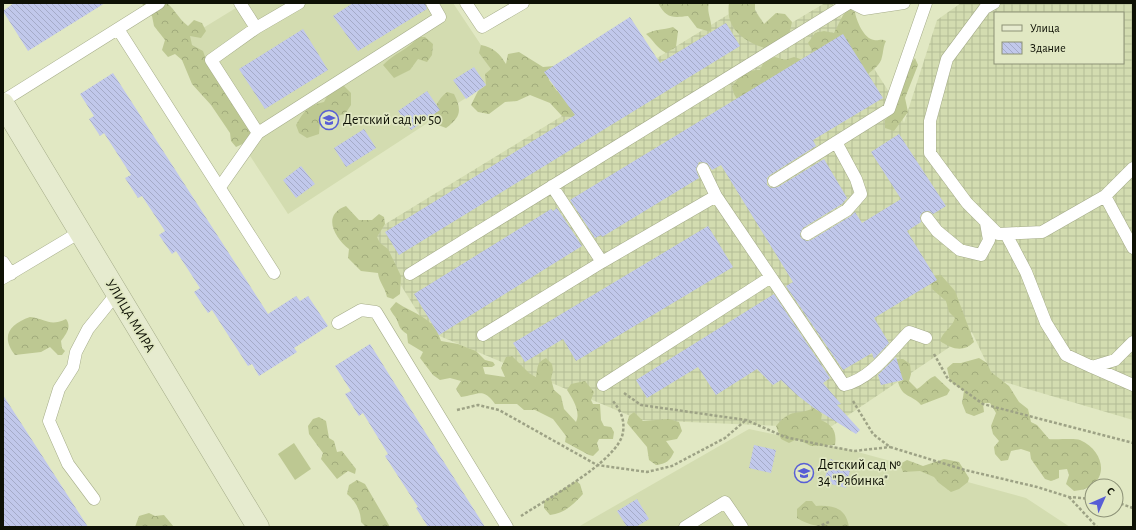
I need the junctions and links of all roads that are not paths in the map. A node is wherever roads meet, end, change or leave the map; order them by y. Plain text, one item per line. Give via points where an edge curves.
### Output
1 (159, 3) edge
2 (240, 3) edge
3 (299, 3) edge
4 (432, 3) edge
5 (466, 3) edge
6 (523, 3) edge
7 (850, 3) edge
8 (904, 3) edge
9 (926, 3) edge
10 (994, 3) edge
11 (256, 28) junction
12 (118, 29) junction
13 (3, 101) edge
14 (3, 104) edge
15 (258, 133) junction
16 (836, 142) junction
17 (1133, 168) edge
18 (703, 169) dead end
19 (774, 181) dead end
20 (552, 186) junction
21 (220, 187) junction
22 (716, 196) junction
23 (1105, 196) junction
24 (928, 218) dead end
25 (986, 223) junction
26 (80, 232) junction
27 (807, 234) dead end
28 (1006, 234) junction
29 (1133, 248) edge
30 (3, 262) edge
31 (602, 262) junction
32 (274, 273) dead end
33 (410, 274) dead end
34 (7, 276) edge
35 (771, 277) junction
36 (117, 293) junction
37 (338, 323) dead end
38 (483, 335) dead end
39 (926, 338) road end
40 (1133, 342) edge
41 (1092, 367) junction
42 (608, 382) road end
43 (1133, 385) edge
44 (94, 499) dead end
45 (507, 526) edge
46 (258, 527) edge
47 (685, 527) edge
48 (742, 527) edge

1 - 12 lane
2 - 11 lane
3 - 11 lane
4 - 15 lane via 440,17
5 - 6 lane via 482,27
7 - 8 lane via 864,9
7 - 20 lane
9 - 16 lane via 889,109
10 - 25 lane via 985,8 947,58 930,120 930,153 967,203
11 - 15 lane via 211,60
12 - 13 lane
12 - 21 lane
14 - 26 main road, УЛИЦА МИРА
15 - 21 lane
16 - 19 lane
16 - 27 lane via 861,194 847,210
17 - 23 lane
18 - 22 lane
20 - 31 lane
20 - 33 lane
21 - 32 lane
22 - 31 lane
22 - 35 lane
23 - 28 lane via 1042,232
23 - 29 lane
24 - 25 lane via 937,230 960,250 981,255 989,240
25 - 28 lane via 998,234
26 - 34 lane
26 - 36 main road, УЛИЦА МИРА
28 - 41 lane via 1026,272 1046,323 1066,355
30 - 34 lane
31 - 38 lane
35 - 39 lane via 844,385 868,374 909,332
35 - 42 lane
36 - 44 lane via 88,329 76,352 73,366 59,389 49,421 68,464
36 - 46 main road, УЛИЦА МИРА
37 - 45 lane via 361,310 376,312
40 - 41 lane via 1115,360
41 - 43 lane
47 - 48 lane via 725,502

